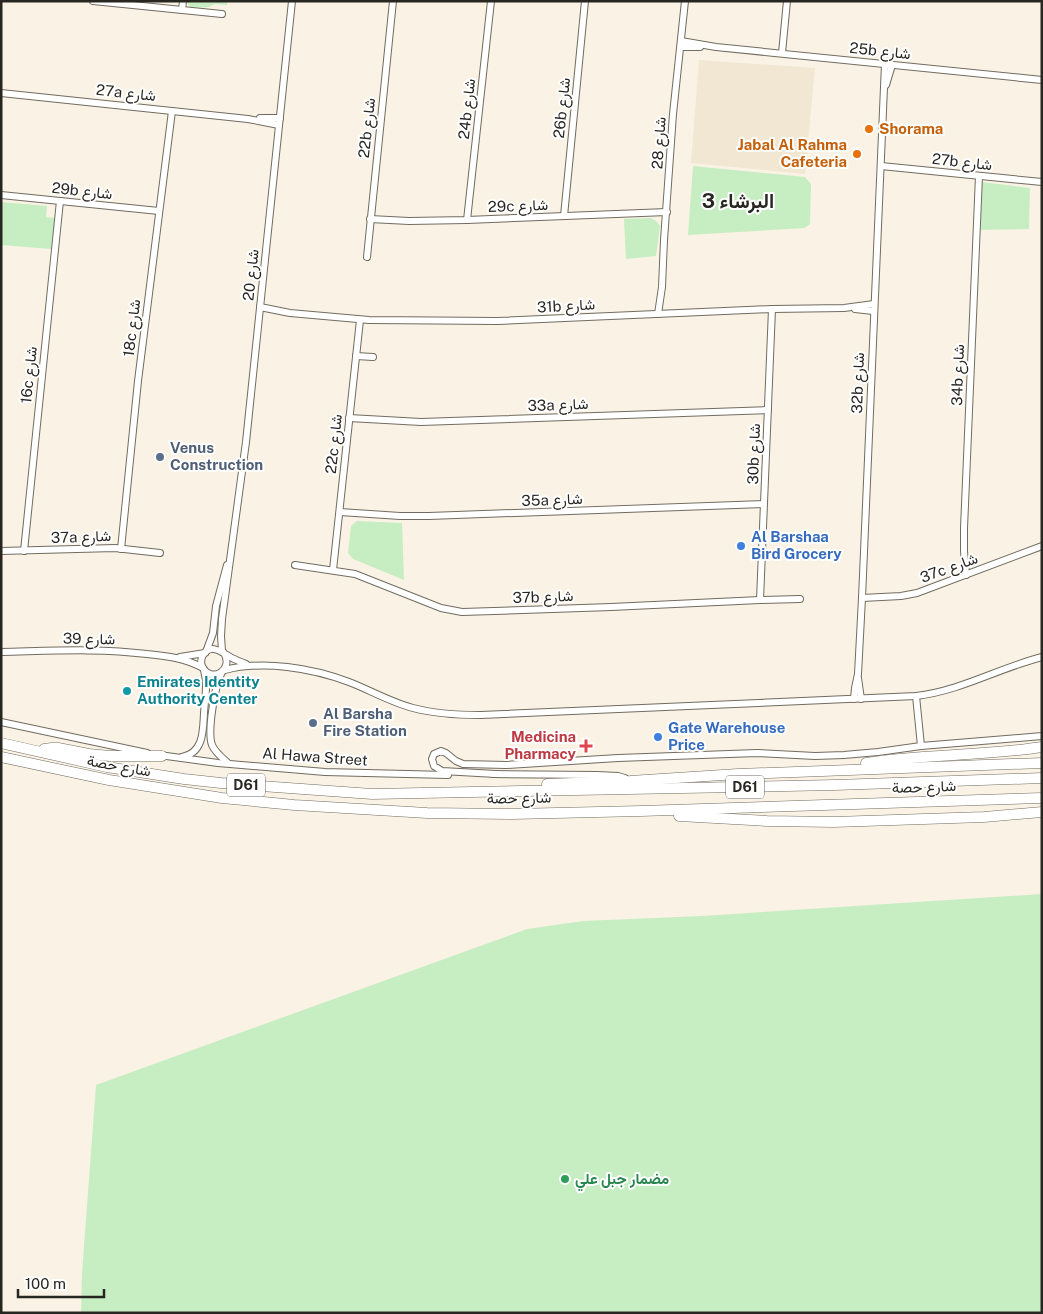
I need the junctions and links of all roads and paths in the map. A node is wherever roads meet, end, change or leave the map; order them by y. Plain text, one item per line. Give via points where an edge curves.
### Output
1 (93, 1) edge
2 (183, 1) edge
3 (292, 1) edge
4 (393, 1) edge
5 (490, 1) edge
6 (585, 1) edge
7 (685, 1) edge
8 (787, 1) edge
9 (182, 10) junction
10 (222, 14) dead end
11 (681, 44) junction
12 (782, 53) junction
13 (888, 64) junction
14 (1042, 80) edge
15 (1, 93) edge
16 (172, 111) junction
17 (280, 121) junction
18 (880, 166) junction
19 (979, 176) junction
20 (1042, 182) edge
21 (1, 195) edge
22 (60, 201) junction
23 (159, 211) junction
24 (667, 212) junction
25 (564, 216) junction
26 (370, 219) junction
27 (468, 220) junction
28 (366, 257) dead end
29 (874, 308) junction
30 (260, 310) junction
31 (772, 310) junction
32 (661, 314) junction
33 (360, 320) junction
34 (356, 356) junction
35 (373, 357) dead end
36 (768, 410) junction
37 (350, 418) junction
38 (764, 504) junction
39 (340, 512) junction
40 (1042, 546) edge
41 (121, 549) junction
42 (1, 551) edge
43 (24, 551) junction
44 (160, 552) dead end
45 (231, 552) junction
46 (295, 565) dead end
47 (333, 570) junction
48 (966, 575) junction
49 (862, 598) junction
50 (800, 599) dead end
51 (760, 600) junction
52 (1, 652) edge
53 (223, 652) junction
54 (205, 653) junction
55 (176, 657) junction
56 (1042, 657) edge
57 (250, 665) junction
58 (204, 669) junction
59 (223, 671) junction
60 (916, 696) junction
61 (858, 699) junction
62 (1, 722) edge
63 (1042, 736) edge
64 (1, 742) edge
65 (921, 746) junction
66 (1042, 747) edge
67 (38, 751) junction
68 (166, 756) junction
69 (1, 757) edge
70 (228, 763) junction
71 (1042, 763) edge
72 (830, 770) junction
73 (496, 774) junction
74 (1037, 778) edge
75 (630, 781) junction
76 (457, 792) junction
77 (1039, 798) edge
78 (640, 812) junction
79 (1042, 812) edge
80 (984, 817) junction
81 (1042, 819) edge

1 - 9 street
2 - 9 street
3 - 17 street, شارع 20
4 - 26 street, 22b شارع
5 - 27 street, 24b شارع
6 - 25 street, 26b شارع
7 - 11 street, شارع 28
8 - 12 street
9 - 10 street
11 - 12 street, 25b شارع
11 - 24 street, شارع 28
12 - 13 street, 25b شارع
13 - 14 street, 25b شارع
13 - 18 street, 32b شارع
15 - 16 street, 27a شارع
16 - 17 street, 27a شارع
16 - 23 street, 18c شارع
17 - 30 street, شارع 20
18 - 19 street, 27b شارع
18 - 29 street, 32b شارع
19 - 20 street, 27b شارع
19 - 48 street, 34b شارع via 964,528
21 - 22 street, 29b شارع
22 - 23 street, 29b شارع
22 - 43 street, 16c شارع
23 - 41 street, 18c شارع
24 - 25 street, 29c شارع
24 - 32 street, شارع 28
25 - 27 street, 29c شارع
26 - 27 street, 29c شارع
26 - 28 street, 22b شارع
29 - 31 street, 31b شارع
29 - 49 street, 32b شارع
30 - 33 street, 31b شارع
30 - 45 street, شارع 20
31 - 32 street, 31b شارع
31 - 36 street, 30b شارع
32 - 33 street, 31b شارع via 505,321
33 - 34 street, 22c شارع
34 - 35 street
34 - 37 street, 22c شارع
36 - 37 street, 33a شارع via 421,422
36 - 38 street, 30b شارع
37 - 39 street, 22c شارع
38 - 39 street, 35a شارع via 429,516
38 - 51 street, 30b شارع
39 - 47 street, 22c شارع
40 - 48 street, 37c شارع
41 - 43 street, 37a شارع
41 - 44 street, 37a شارع
42 - 43 street, 37a شارع
45 - 53 street, شارع 20 via 222,628
45 - 54 street, شارع 20 via 213,633
46 - 47 street, 37b شارع
47 - 51 street, 37b شارع via 365,577 441,608 462,612
48 - 49 street, 37c شارع via 909,594
49 - 61 street, 32b شارع via 855,688
50 - 51 street, 37b شارع
52 - 55 street, شارع 39 via 98,650
53 - 54 street via 212,649
53 - 57 street
53 - 59 street via 227,663
54 - 55 street, شارع 39
54 - 58 street via 202,660
55 - 58 street, شارع 39
56 - 60 street via 947,690
57 - 59 street
57 - 61 street via 324,674 404,706 451,714
58 - 59 street via 214,674
58 - 68 street via 207,687 199,744 187,756
59 - 70 street via 216,689 210,736 216,752
60 - 61 street
60 - 65 street
62 - 68 street, Al Hawa Street
63 - 65 street
64 - 67 main road, شارع حصة / D61
65 - 73 street, شارع حصة via 844,755 763,753 521,765 463,764 441,751 436,752 432,759 434,766 442,771
66 - 72 main road via 896,759
67 - 68 main road via 52,748 110,756
67 - 76 main road, شارع حصة / D61 via 107,767 221,784 372,794
68 - 70 street, Al Hawa Street
69 - 78 main road, شارع حصة / D61 via 147,787 294,806 460,814
70 - 73 street, Al Hawa Street via 325,772
71 - 72 main road, D61
72 - 75 main road, شارع حصة / D61
73 - 75 street, Al Hawa Street via 618,776
74 - 76 main road, شارع حصة / D61
75 - 76 main road, شارع حصة / D61 via 491,787
77 - 78 main road, شارع حصة / D61
78 - 80 main road via 703,818 834,822
79 - 80 main road
80 - 81 main road

